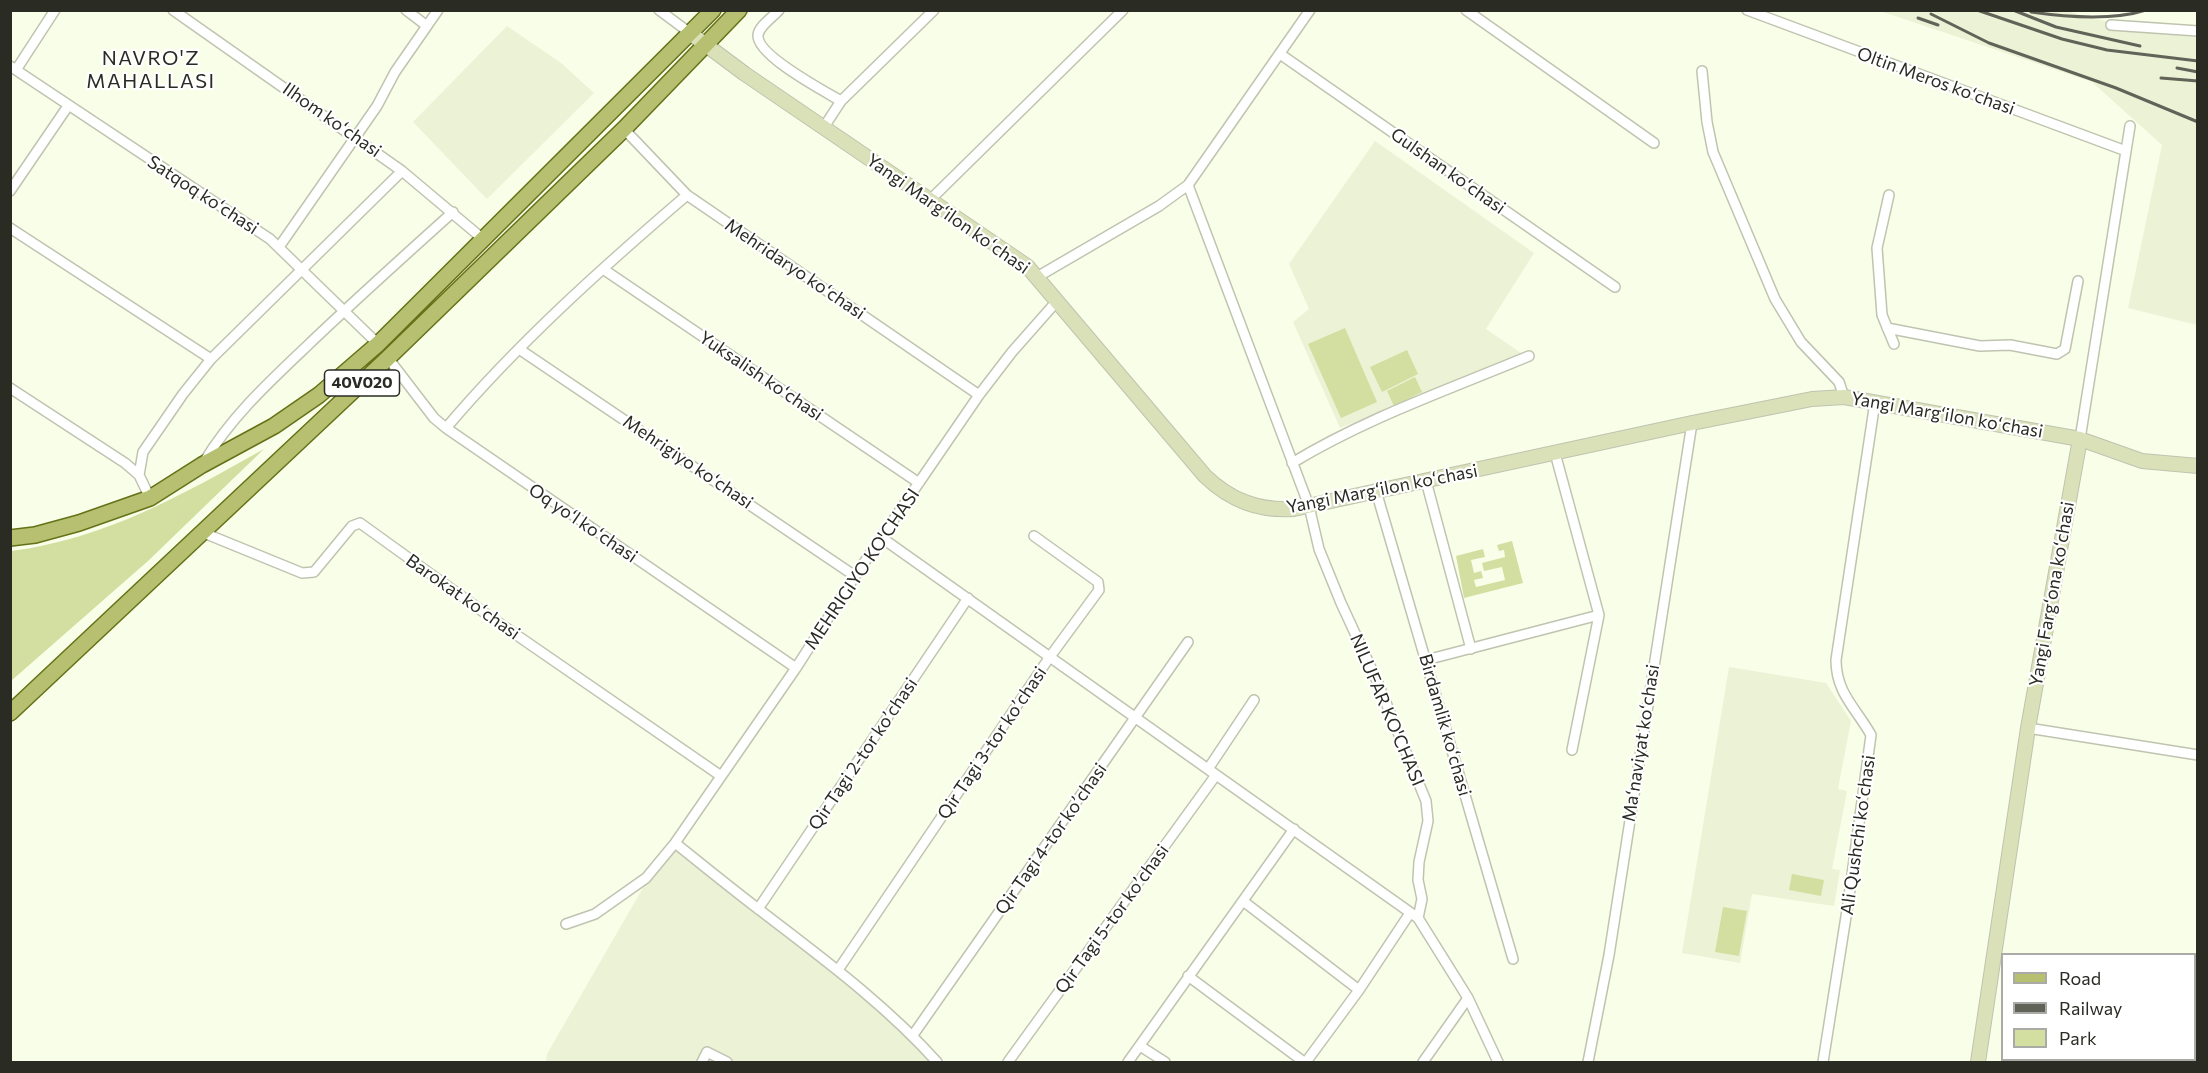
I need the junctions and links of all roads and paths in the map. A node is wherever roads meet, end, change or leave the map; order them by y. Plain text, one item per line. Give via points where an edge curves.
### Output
1 (55, 10) edge
2 (173, 10) edge
3 (406, 10) edge
4 (438, 10) edge
5 (658, 10) edge
6 (713, 10) edge
7 (739, 10) edge
8 (779, 10) edge
9 (934, 10) edge
10 (1124, 10) edge
11 (1310, 10) edge
12 (1466, 10) edge
13 (1747, 10) edge
14 (2110, 25) dead end
15 (427, 26) junction
16 (2198, 31) edge
17 (690, 33) junction
18 (705, 44) junction
19 (1280, 54) junction
20 (13, 68) edge
21 (1702, 71) dead end
22 (841, 101) junction
23 (69, 106) junction
24 (2130, 126) dead end
25 (824, 127) junction
26 (624, 129) junction
27 (356, 137) junction
28 (1654, 143) dead end
29 (2126, 151) junction
30 (402, 171) junction
31 (1188, 185) junction
32 (10, 192) edge
33 (687, 195) junction
34 (1889, 195) dead end
35 (930, 200) junction
36 (453, 212) junction
37 (10, 228) edge
38 (483, 239) junction
39 (279, 247) junction
40 (300, 269) junction
41 (603, 269) junction
42 (1037, 277) junction
43 (2078, 281) dead end
44 (1615, 287) dead end
45 (1057, 301) junction
46 (344, 311) junction
47 (1887, 328) junction
48 (378, 344) junction
49 (1894, 344) dead end
50 (519, 349) junction
51 (1529, 356) dead end
52 (388, 358) junction
53 (211, 359) junction
54 (10, 388) edge
55 (979, 394) junction
56 (1844, 397) junction
57 (1875, 402) junction
58 (1692, 423) junction
59 (446, 428) junction
60 (2080, 439) junction
61 (1555, 453) junction
62 (1292, 463) junction
63 (202, 465) junction
64 (2198, 466) edge
65 (139, 475) junction
66 (1426, 481) junction
67 (920, 483) junction
68 (1376, 492) junction
69 (150, 498) junction
70 (1309, 506) junction
71 (204, 533) junction
72 (1034, 536) dead end
73 (10, 538) edge
74 (882, 538) junction
75 (855, 576) junction
76 (968, 598) junction
77 (1599, 615) junction
78 (1188, 642) dead end
79 (1471, 649) junction
80 (1049, 658) junction
81 (1426, 660) junction
82 (796, 668) junction
83 (1254, 700) dead end
84 (10, 713) edge
85 (1136, 719) junction
86 (2028, 728) junction
87 (1572, 750) dead end
88 (2198, 755) edge
89 (1208, 769) junction
90 (1216, 775) junction
91 (721, 776) junction
92 (1294, 829) junction
93 (675, 843) junction
94 (1244, 901) junction
95 (758, 909) junction
96 (1414, 915) junction
97 (566, 924) dead end
98 (1513, 959) dead end
99 (838, 970) junction
100 (1188, 976) junction
101 (1359, 990) junction
102 (1468, 998) junction
103 (913, 1035) junction
104 (1140, 1046) junction
105 (702, 1062) edge
106 (727, 1062) edge
107 (937, 1062) edge
108 (1008, 1062) edge
109 (1128, 1062) edge
110 (1164, 1062) edge
111 (1305, 1062) edge
112 (1423, 1062) edge
113 (1498, 1062) edge
114 (1588, 1062) edge
115 (1823, 1062) edge
116 (1978, 1062) edge

1 - 20 street
2 - 27 street, Ilhom koʻchasi
3 - 15 street
4 - 15 street
5 - 17 street
6 - 17 main road, 40V020
7 - 18 main road, 40V020
8 - 22 street via 760,29 760,46 772,58
9 - 22 street
10 - 35 street
11 - 19 street
12 - 28 street
13 - 29 street, Oltin Meros koʻchasi
14 - 16 street
15 - 27 street
17 - 18 main road, Yangi Margʻilon koʻchasi
17 - 38 main road, 40V020
18 - 25 main road, Yangi Margʻilon koʻchasi
18 - 26 main road, 40V020
19 - 31 street
19 - 44 street, Gulshan koʻchasi
20 - 23 street, Satqoq koʻchasi
21 - 56 street via 1713,152 1770,288 1801,342 1839,382
22 - 25 street
23 - 32 street
23 - 39 street, Satqoq koʻchasi
24 - 29 street, Yangi Fargʻona koʻchasi
25 - 35 main road, Yangi Margʻilon koʻchasi
26 - 33 street, Mehridaryo koʻchasi
26 - 52 main road, 40V020
27 - 30 street, Ilhom koʻchasi
27 - 39 street
29 - 60 street, Yangi Fargʻona koʻchasi
30 - 36 street, Ilhom koʻchasi
30 - 40 street
31 - 42 street
31 - 62 street, NILUFAR KO'CHASI
33 - 41 street
33 - 55 street, Mehridaryo koʻchasi
34 - 47 street via 1877,248 1882,315
35 - 42 main road, Yangi Margʻilon koʻchasi via 1027,266
36 - 38 street, Ilhom koʻchasi
36 - 46 street
37 - 53 street
38 - 48 main road, 40V020
39 - 40 street, Satqoq koʻchasi
40 - 46 street, Satqoq koʻchasi
40 - 53 street
41 - 50 street
41 - 67 street, Yuksalish koʻchasi
42 - 45 main road, Yangi Margʻilon koʻchasi
43 - 47 street via 2064,350 2058,354 2010,345 1980,346
45 - 55 street, MEHRIGIYO KO'CHASI
45 - 70 main road, Yangi Margʻilon koʻchasi via 1214,485 1258,507 1280,510
46 - 48 street, Satqoq koʻchasi
46 - 63 street via 254,397 219,437
47 - 49 street
48 - 63 main road, 40V020 via 320,395 274,426
50 - 59 street
50 - 75 street, Mehrigiyo koʻchasi
51 - 62 street via 1371,422
52 - 59 street, Oq yoʻl koʻchasi
52 - 71 main road, 40V020
53 - 65 street via 143,452
54 - 65 street
55 - 67 street, MEHRIGIYO KO'CHASI
56 - 57 main road, Yangi Margʻilon koʻchasi
56 - 58 main road, Yangi Margʻilon koʻchasi via 1812,399
57 - 60 main road, Yangi Margʻilon koʻchasi
57 - 115 street, Ali Qushchi koʻchasi via 1836,660 1836,677 1844,695 1871,735
58 - 61 main road, Yangi Margʻilon koʻchasi
58 - 114 street, Maʻnaviyat koʻchasi via 1609,955
59 - 82 street, Oq yoʻl koʻchasi
60 - 64 main road, Yangi Margʻilon koʻchasi via 2142,461
60 - 86 main road, Yangi Fargʻona koʻchasi
61 - 66 main road, Yangi Margʻilon koʻchasi
61 - 77 street
62 - 70 street, NILUFAR KO'CHASI
63 - 69 main road, 40V020
65 - 69 street
66 - 68 main road, Yangi Margʻilon koʻchasi
66 - 79 street
67 - 74 street, MEHRIGIYO KO'CHASI
68 - 70 main road, Yangi Margʻilon koʻchasi
68 - 81 street, Birdamlik koʻchasi
69 - 73 main road, 40V020 via 80,523
70 - 96 street, NILUFAR KO'CHASI via 1319,549 1426,801 1428,820 1418,880 1422,900
71 - 84 main road, 40V020
71 - 91 street, Barokat koʻchasi via 302,573 314,572 352,526 360,523
72 - 80 street, Qir Tagi 3-tor koʼchasi via 1098,582 1099,590
74 - 75 street, MEHRIGIYO KO'CHASI
74 - 76 street
75 - 82 street, MEHRIGIYO KO'CHASI
76 - 80 street
76 - 95 street, Qir Tagi 2-tor koʼchasi
77 - 79 street
77 - 87 street
78 - 85 street, Qir Tagi 4-tor koʼchasi
79 - 81 street
80 - 85 street
80 - 99 street, Qir Tagi 3-tor koʼchasi
81 - 98 street, Birdamlik koʻchasi
82 - 91 street, MEHRIGIYO KO'CHASI
83 - 89 street
85 - 89 street
85 - 103 street, Qir Tagi 4-tor koʼchasi
86 - 88 street
86 - 116 main road, Yangi Fargʻona koʻchasi
89 - 90 street
90 - 92 street
90 - 108 street, Qir Tagi 5-tor koʼchasi
91 - 93 street, MEHRIGIYO KO'CHASI
92 - 94 street
92 - 96 street
93 - 95 street
93 - 97 street, MEHRIGIYO KO'CHASI via 646,878 596,914
94 - 100 street
94 - 101 street
95 - 99 street
96 - 101 street
96 - 102 street
99 - 103 street
100 - 104 street
100 - 111 street
101 - 111 street
102 - 112 street
102 - 113 street
103 - 107 street
104 - 109 street
104 - 110 street
105 - 106 street via 707,1052

